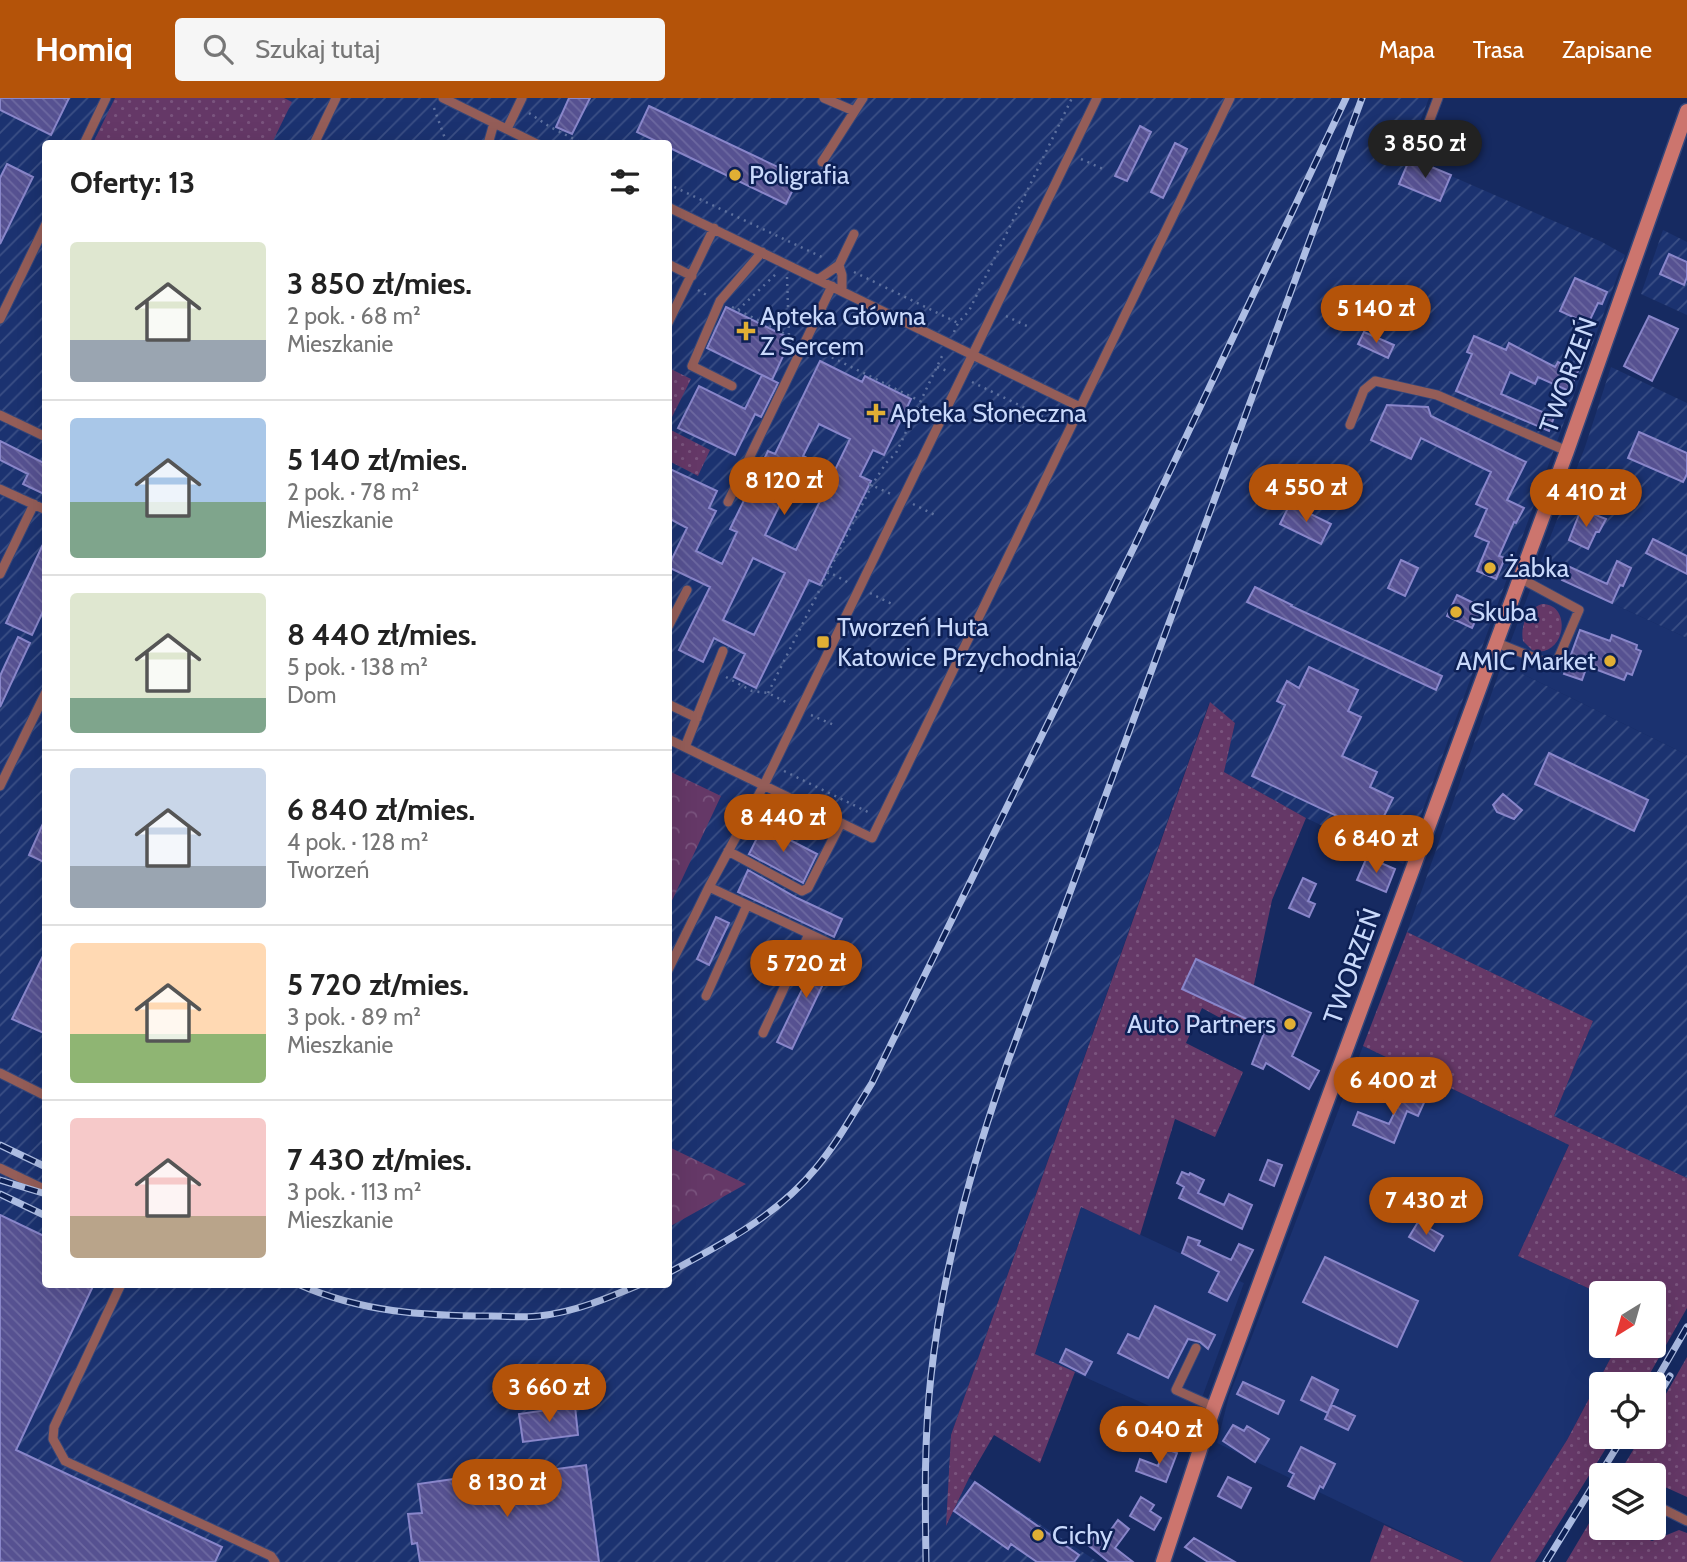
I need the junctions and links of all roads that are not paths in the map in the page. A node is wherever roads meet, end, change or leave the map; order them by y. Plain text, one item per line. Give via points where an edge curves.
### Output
1 (106, 98) edge
2 (336, 98) edge
3 (443, 98) edge
4 (824, 98) edge
5 (863, 98) edge
6 (1097, 98) edge
7 (1230, 98) edge
8 (1438, 98) edge
9 (521, 102) edge
10 (854, 111) junction
11 (1687, 111) edge
12 (494, 123) junction
13 (507, 129) junction
14 (1424, 135) dead end
15 (86, 140) edge
16 (316, 140) edge
17 (489, 140) edge
18 (524, 140) edge
19 (822, 162) dead end
20 (672, 209) edge
21 (714, 229) junction
22 (42, 232) edge
23 (854, 234) dead end
24 (762, 252) junction
25 (839, 265) junction
26 (672, 266) edge
27 (692, 276) junction
28 (819, 279) junction
29 (837, 288) junction
30 (672, 315) edge
31 (0, 319) edge
32 (972, 354) junction
33 (732, 386) dead end
34 (1080, 407) junction
35 (0, 415) edge
36 (1350, 425) dead end
37 (42, 435) edge
38 (1567, 451) junction
39 (0, 489) edge
40 (728, 502) dead end
41 (34, 505) junction
42 (42, 508) edge
43 (0, 574) edge
44 (1520, 578) junction
45 (687, 590) dead end
46 (672, 618) edge
47 (1497, 643) junction
48 (723, 650) dead end
49 (42, 700) edge
50 (672, 707) edge
51 (697, 718) junction
52 (672, 741) edge
53 (685, 747) junction
54 (764, 785) junction
55 (0, 786) edge
56 (841, 823) junction
57 (728, 851) junction
58 (709, 887) junction
59 (747, 905) junction
60 (808, 934) junction
61 (831, 944) dead end
62 (672, 962) edge
63 (706, 996) dead end
64 (763, 1033) dead end
65 (0, 1073) edge
66 (42, 1094) edge
67 (0, 1168) edge
68 (42, 1188) edge
69 (119, 1288) edge
70 (1196, 1348) dead end
71 (1214, 1407) junction
72 (1666, 1510) edge
73 (1687, 1521) edge
74 (275, 1562) edge
75 (1163, 1562) edge

1 - 15 lane
2 - 16 lane
3 - 12 lane
4 - 10 lane
5 - 10 lane
6 - 32 lane
7 - 34 lane
8 - 14 lane
9 - 13 lane
10 - 19 lane
11 - 38 street, TWORZEŃ
12 - 13 lane
12 - 17 lane
13 - 18 lane
20 - 21 lane
21 - 24 lane
21 - 27 lane
22 - 31 lane
23 - 25 lane
24 - 28 lane
24 - 33 lane via 720,301 692,366
25 - 28 lane
25 - 29 lane via 842,275
26 - 27 lane
27 - 30 lane
28 - 29 lane
29 - 32 lane
29 - 40 lane
32 - 34 lane
32 - 54 lane
34 - 56 lane via 872,838
35 - 37 lane
36 - 38 lane via 1364,390 1376,381 1437,395
38 - 44 street, TWORZEŃ
39 - 41 lane
41 - 42 lane
41 - 43 lane
44 - 47 street, TWORZEŃ
44 - 47 lane via 1579,610 1555,666
45 - 46 lane
47 - 71 street, TWORZEŃ
48 - 51 lane
49 - 55 lane
50 - 51 lane
51 - 53 lane
52 - 53 lane
53 - 54 lane
54 - 56 lane
54 - 57 lane
56 - 57 lane via 808,888 802,891
57 - 58 lane
58 - 59 lane
58 - 62 lane
59 - 60 lane
59 - 63 lane
60 - 61 lane
60 - 64 lane
65 - 66 lane
67 - 68 lane
69 - 74 lane via 52,1439 65,1461 271,1556
70 - 71 lane via 1176,1390
71 - 75 street, TWORZEŃ
72 - 73 lane

